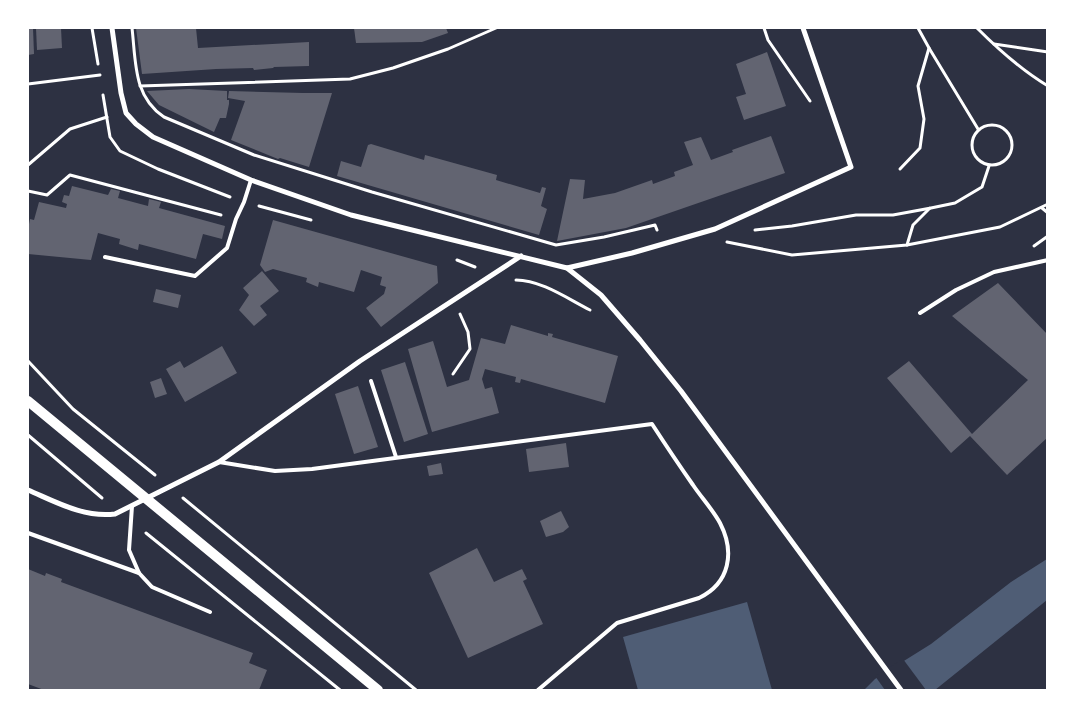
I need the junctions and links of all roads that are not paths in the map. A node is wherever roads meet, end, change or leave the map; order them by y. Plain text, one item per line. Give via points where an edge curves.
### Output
1 (112, 28) edge
2 (803, 28) edge
3 (251, 180) junction
4 (521, 256) junction
5 (105, 257) dead end
6 (1048, 260) edge
7 (567, 268) junction
8 (920, 313) dead end
9 (371, 382) dead end
10 (28, 401) edge
11 (396, 457) junction
12 (219, 462) junction
13 (28, 490) edge
14 (132, 506) junction
15 (28, 533) edge
16 (139, 573) junction
17 (210, 612) dead end
18 (378, 690) edge
19 (538, 690) edge
20 (901, 690) edge

1 - 3 street via 121,93 126,113 136,124 153,137
2 - 7 street via 851,167 715,229 632,254
3 - 4 street via 351,215
3 - 5 lane via 227,248 195,276
4 - 7 street
4 - 12 street via 360,361
6 - 8 lane via 994,272 956,290
7 - 20 street via 601,295 640,340
9 - 11 lane
10 - 18 main road
11 - 12 lane via 275,471
11 - 19 lane via 652,424 720,522 728,542 728,564 722,581 699,598 617,623
12 - 14 street
13 - 14 street via 83,513 101,516
14 - 16 lane via 129,550
15 - 16 lane
16 - 17 lane via 152,587

